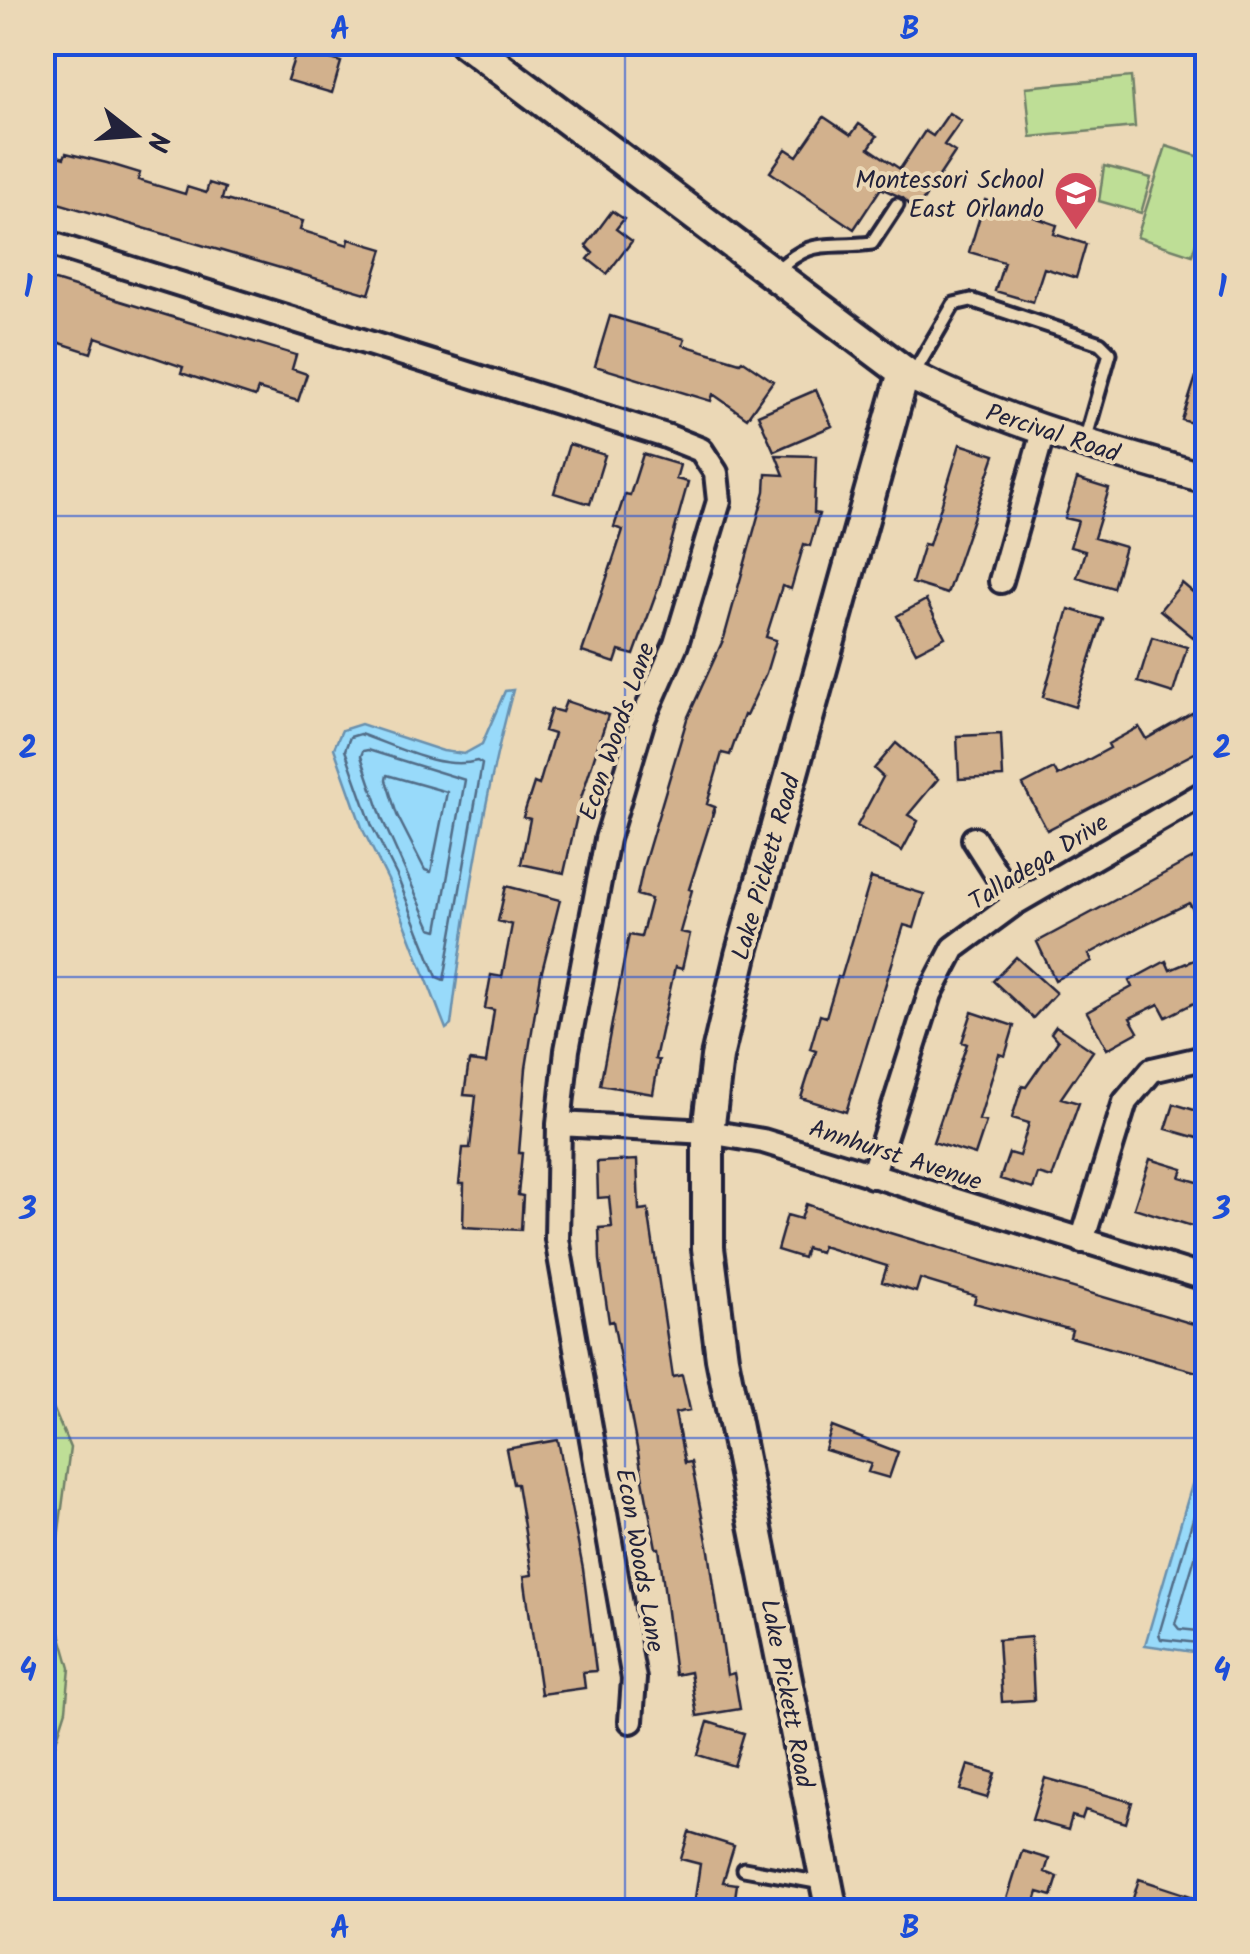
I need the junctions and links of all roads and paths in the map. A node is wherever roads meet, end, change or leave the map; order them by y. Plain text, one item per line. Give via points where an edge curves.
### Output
1 (465, 42) edge
2 (897, 204) dead end
3 (42, 242) edge
4 (772, 276) junction
5 (908, 374) junction
6 (1043, 432) junction
7 (1084, 444) junction
8 (1208, 479) edge
9 (1002, 582) dead end
10 (1208, 791) edge
11 (974, 839) dead end
12 (1015, 903) junction
13 (1208, 1057) edge
14 (559, 1124) junction
15 (708, 1132) junction
16 (872, 1176) junction
17 (1082, 1241) junction
18 (1208, 1279) edge
19 (630, 1721) dead end
20 (744, 1868) dead end
21 (829, 1898) edge

1 - 4 main road
2 - 4 lane via 872,243 808,248
3 - 14 street, Econ Woods Lane via 666,436 701,450 716,473 719,501 607,839 566,1050
4 - 5 main road
5 - 6 street, Percival Road
5 - 7 lane via 954,304 971,300 1100,343 1110,353
5 - 15 main road, Lake Pickett Road via 740,955
6 - 7 street, Percival Road
6 - 9 street
7 - 8 street, Percival Road
10 - 12 street, Talladega Drive
11 - 12 street
12 - 16 street, Talladega Drive via 954,948 930,994
13 - 17 street via 1152,1070 1125,1102
14 - 15 street, Annhurst Avenue
14 - 19 street, Econ Woods Lane via 557,1239 634,1679
15 - 16 street, Annhurst Avenue via 763,1140
15 - 21 main road, Lake Pickett Road via 708,1248 722,1358
16 - 17 street, Annhurst Avenue
17 - 18 street, Annhurst Avenue
20 - 21 lane

